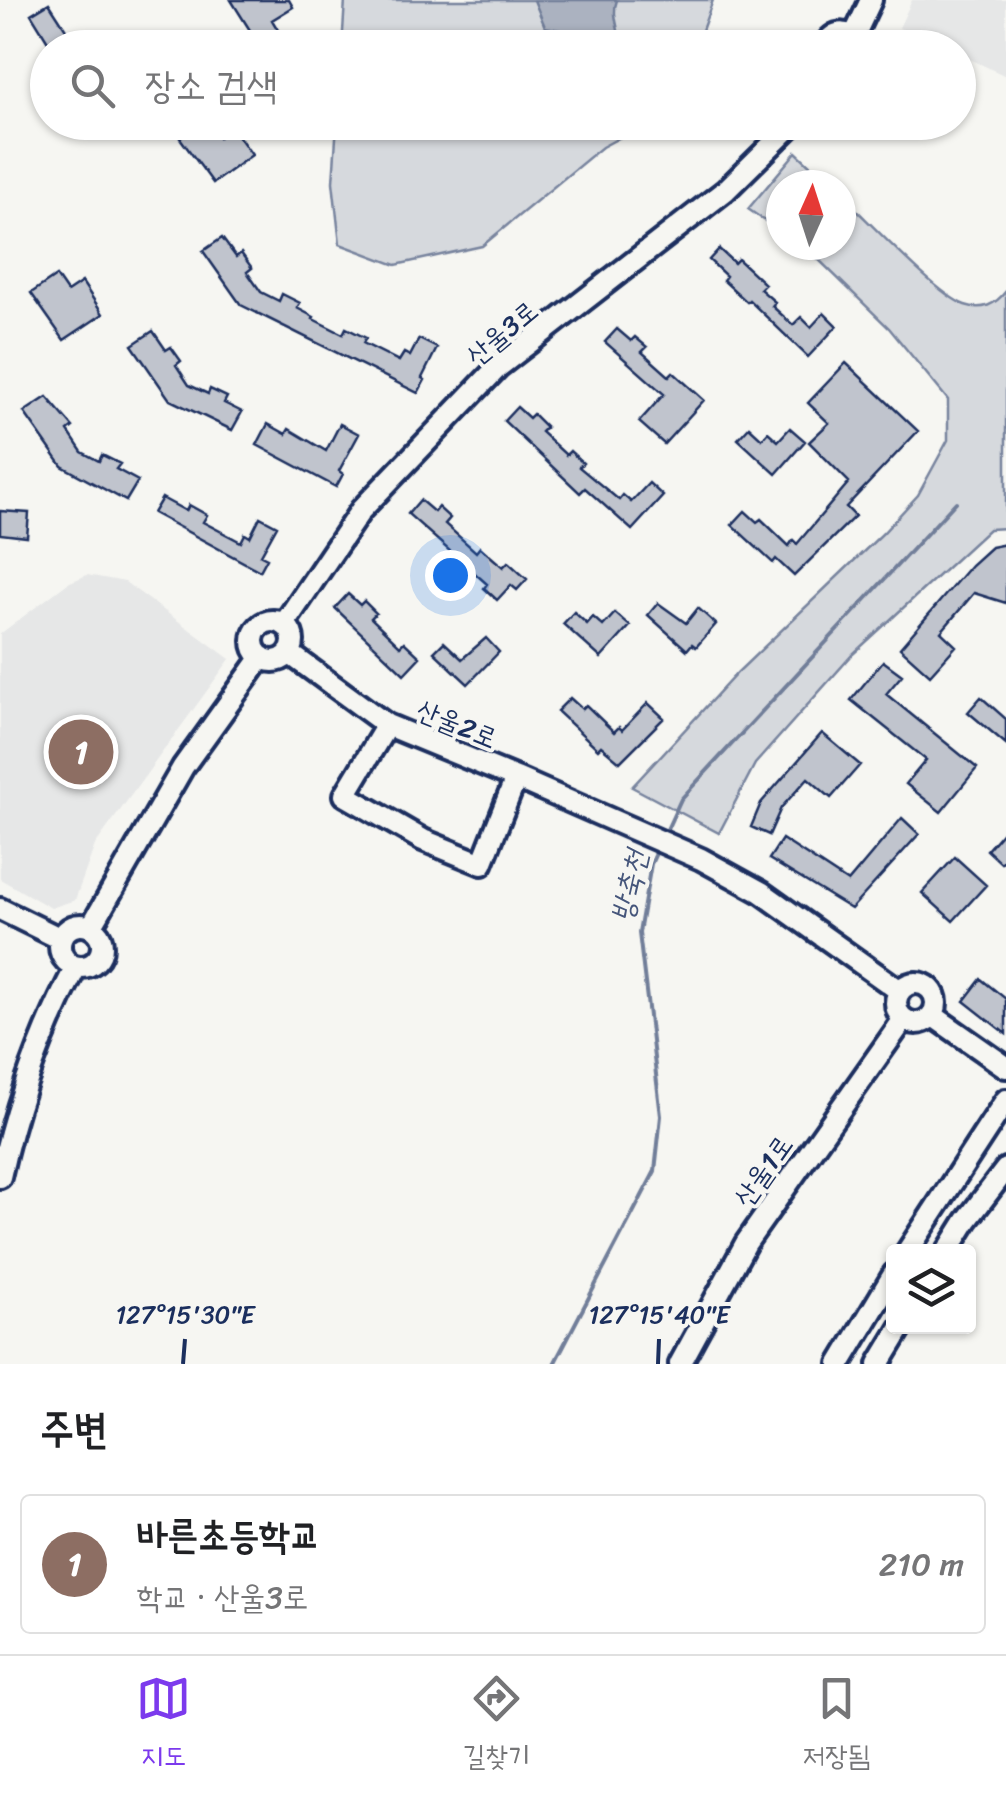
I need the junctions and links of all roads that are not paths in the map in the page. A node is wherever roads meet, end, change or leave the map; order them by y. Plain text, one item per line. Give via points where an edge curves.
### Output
1 (871, 0) edge
2 (862, 30) edge
3 (777, 140) edge
4 (284, 624) junction
5 (289, 653) junction
6 (262, 656) junction
7 (386, 725) junction
8 (516, 778) junction
9 (0, 909) edge
10 (91, 927) junction
11 (61, 939) junction
12 (76, 967) junction
13 (900, 991) junction
14 (932, 1015) junction
15 (904, 1019) junction
16 (1006, 1067) edge
17 (1006, 1100) edge
18 (1006, 1170) edge
19 (0, 1177) edge
20 (912, 1244) edge
21 (952, 1244) edge
22 (886, 1287) edge
23 (897, 1334) edge
24 (680, 1364) edge
25 (840, 1364) edge
26 (879, 1364) edge

1 - 2 street
3 - 4 street, 산울3로 via 726,190 498,367 361,510
4 - 5 street via 293,640
4 - 6 street via 266,622 256,630 253,643
5 - 6 street via 278,660
5 - 7 street, 산울2로
6 - 10 street via 184,767
7 - 8 street, 산울2로
7 - 8 street via 346,795 423,840 482,864
8 - 13 street, 산울2로 via 761,892
9 - 11 street
10 - 11 street via 74,926
10 - 12 street via 103,942 101,956 91,966
11 - 12 street via 62,955
12 - 19 street via 49,1018
13 - 14 street via 916,983 928,987 935,998
13 - 15 street via 896,1004
14 - 15 street via 920,1022
14 - 16 street
15 - 24 street, 산울1로 via 746,1243
17 - 20 street
18 - 21 street
22 - 25 street
23 - 26 street

